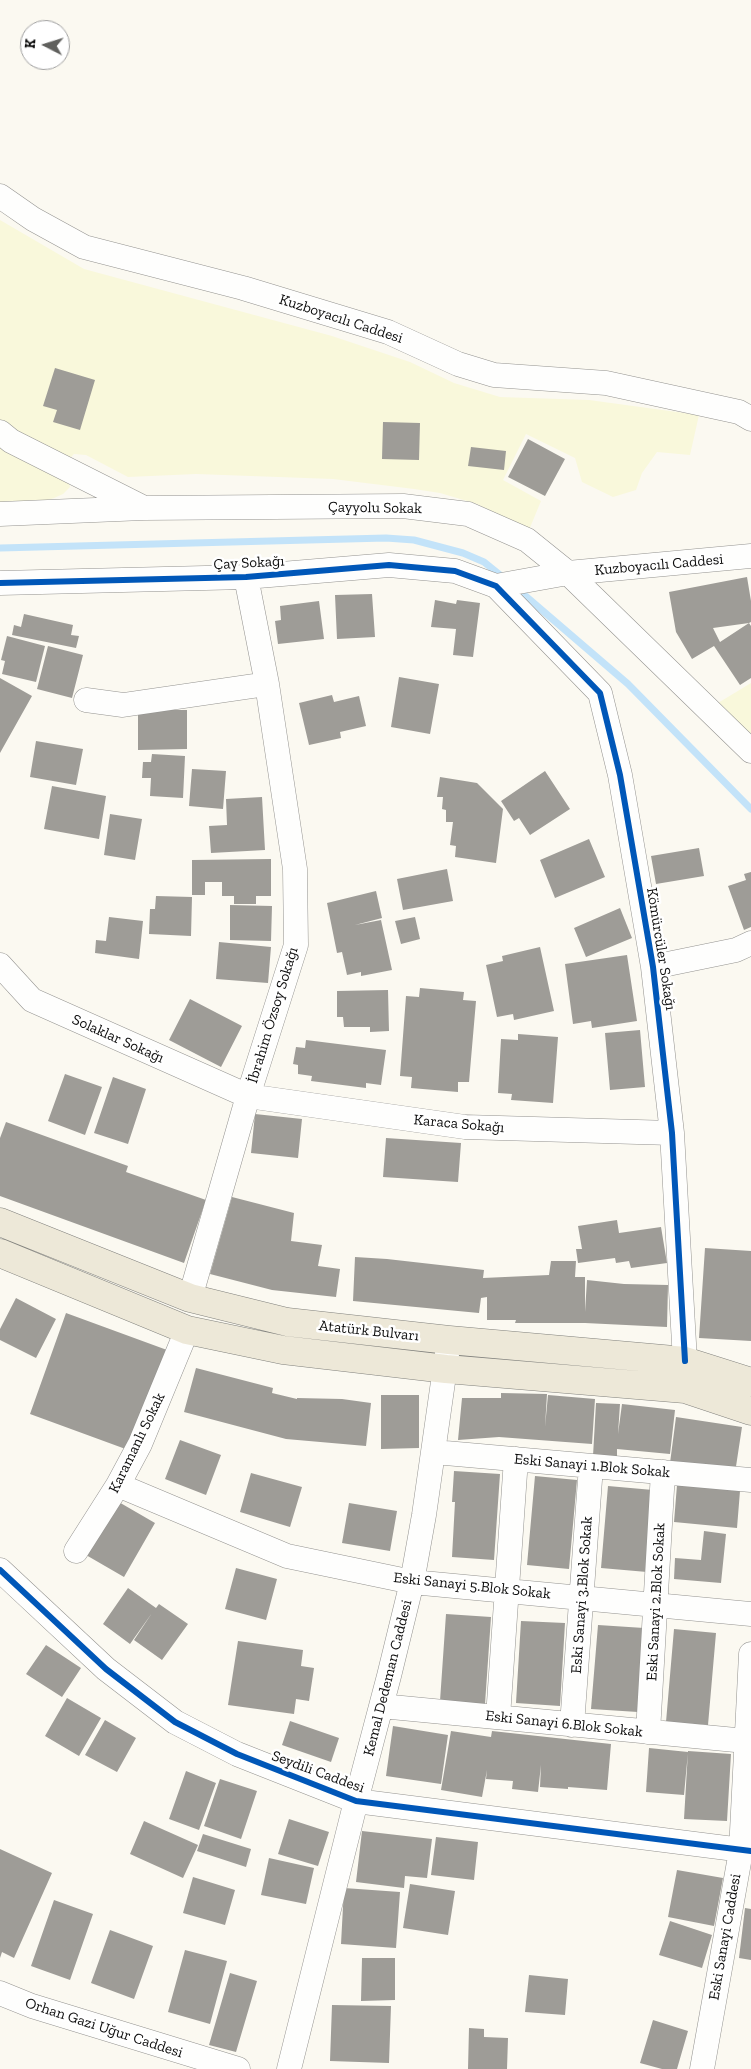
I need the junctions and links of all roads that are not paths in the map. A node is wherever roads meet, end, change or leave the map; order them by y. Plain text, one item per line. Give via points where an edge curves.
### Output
1 (0, 196) edge
2 (751, 419) edge
3 (0, 432) edge
4 (143, 508) junction
5 (0, 514) edge
6 (751, 556) edge
7 (568, 573) junction
8 (246, 577) junction
9 (496, 586) junction
10 (2, 587) edge
11 (267, 684) junction
12 (86, 700) dead end
13 (751, 751) edge
14 (751, 943) edge
15 (0, 964) edge
16 (653, 967) junction
17 (248, 1096) junction
18 (672, 1133) junction
19 (0, 1222) edge
20 (0, 1253) edge
21 (190, 1298) junction
22 (187, 1330) junction
23 (449, 1340) junction
24 (685, 1361) junction
25 (446, 1369) junction
26 (751, 1382) edge
27 (751, 1411) edge
28 (434, 1452) junction
29 (516, 1459) junction
30 (591, 1466) junction
31 (663, 1472) junction
32 (751, 1480) edge
33 (118, 1485) junction
34 (76, 1551) dead end
35 (2, 1576) edge
36 (412, 1582) junction
37 (507, 1591) junction
38 (583, 1598) junction
39 (655, 1605) junction
40 (751, 1614) edge
41 (751, 1654) edge
42 (381, 1706) junction
43 (498, 1717) junction
44 (572, 1724) junction
45 (648, 1732) junction
46 (746, 1741) junction
47 (356, 1801) junction
48 (746, 1851) edge
49 (0, 1993) edge
50 (238, 2069) edge
51 (289, 2069) edge
52 (702, 2069) edge

1 - 2 street, Kuzboyacılı Caddesi via 33,219 84,247 243,288 388,332 458,364 494,374 606,383 739,412
3 - 4 street via 11,441
4 - 5 street, Çayyolu Sokak
4 - 7 street, Çayyolu Sokak via 403,506 468,514 527,540
6 - 7 street, Kuzboyacılı Caddesi
7 - 9 street, Kuzboyacılı Caddesi
7 - 13 street, Çayyolu Sokak
8 - 9 street, Çay Sokağı via 389,565 455,571
8 - 10 street, Çay Sokağı
8 - 11 street, İbrahim Özsoy Sokağı
9 - 16 street, Kömürcüler Sokağı via 600,693 620,775
11 - 12 street via 123,705
11 - 17 street, İbrahim Özsoy Sokağı via 295,869 296,945
14 - 16 street via 729,952
15 - 17 street, Solaklar Sokağı via 32,1000
16 - 18 street, Kömürcüler Sokağı
17 - 18 street, Karaca Sokağı via 465,1127
17 - 21 street, İbrahim Özsoy Sokağı
18 - 24 street, Kömürcüler Sokağı
19 - 21 main road, Atatürk Bulvarı
20 - 22 main road, Atatürk Bulvarı
21 - 23 main road, Atatürk Bulvarı via 286,1322
22 - 25 main road, Atatürk Bulvarı via 283,1350
22 - 33 street, Karamanlı Sokak via 140,1444
23 - 24 main road, Atatürk Bulvarı
23 - 25 street, Kemal Dedeman Caddesi
24 - 26 main road, Atatürk Bulvarı
25 - 27 main road, Atatürk Bulvarı via 685,1389
25 - 28 street, Kemal Dedeman Caddesi
28 - 29 street, Eski Sanayi 1.Blok Sokak
28 - 36 street, Kemal Dedeman Caddesi
29 - 30 street, Eski Sanayi 1.Blok Sokak
29 - 37 street
30 - 31 street, Eski Sanayi 1.Blok Sokak
30 - 38 street, Eski Sanayi 3.Blok Sokak
31 - 32 street, Eski Sanayi 1.Blok Sokak
31 - 39 street, Eski Sanayi 2.Blok Sokak
33 - 34 street, Karamanlı Sokak
33 - 36 street, Eski Sanayi 5.Blok Sokak via 287,1556
35 - 47 street, Seydili Caddesi via 106,1669 175,1722 237,1754
36 - 37 street, Eski Sanayi 5.Blok Sokak
36 - 42 street, Kemal Dedeman Caddesi
37 - 38 street, Eski Sanayi 5.Blok Sokak
37 - 43 street
38 - 39 street, Eski Sanayi 5.Blok Sokak
38 - 44 street, Eski Sanayi 3.Blok Sokak
39 - 40 street, Eski Sanayi 5.Blok Sokak
39 - 45 street, Eski Sanayi 2.Blok Sokak
41 - 46 street, Eski Sanayi Caddesi
42 - 43 street, Eski Sanayi 6.Blok Sokak
42 - 47 street, Kemal Dedeman Caddesi
43 - 44 street, Eski Sanayi 6.Blok Sokak
44 - 45 street, Eski Sanayi 6.Blok Sokak
45 - 46 street, Eski Sanayi 6.Blok Sokak
46 - 48 street, Eski Sanayi Caddesi
47 - 48 street, Seydili Caddesi
47 - 51 street, Kemal Dedeman Caddesi
48 - 52 street, Eski Sanayi Caddesi
49 - 50 street, Orhan Gazi Uğur Caddesi via 32,2006

